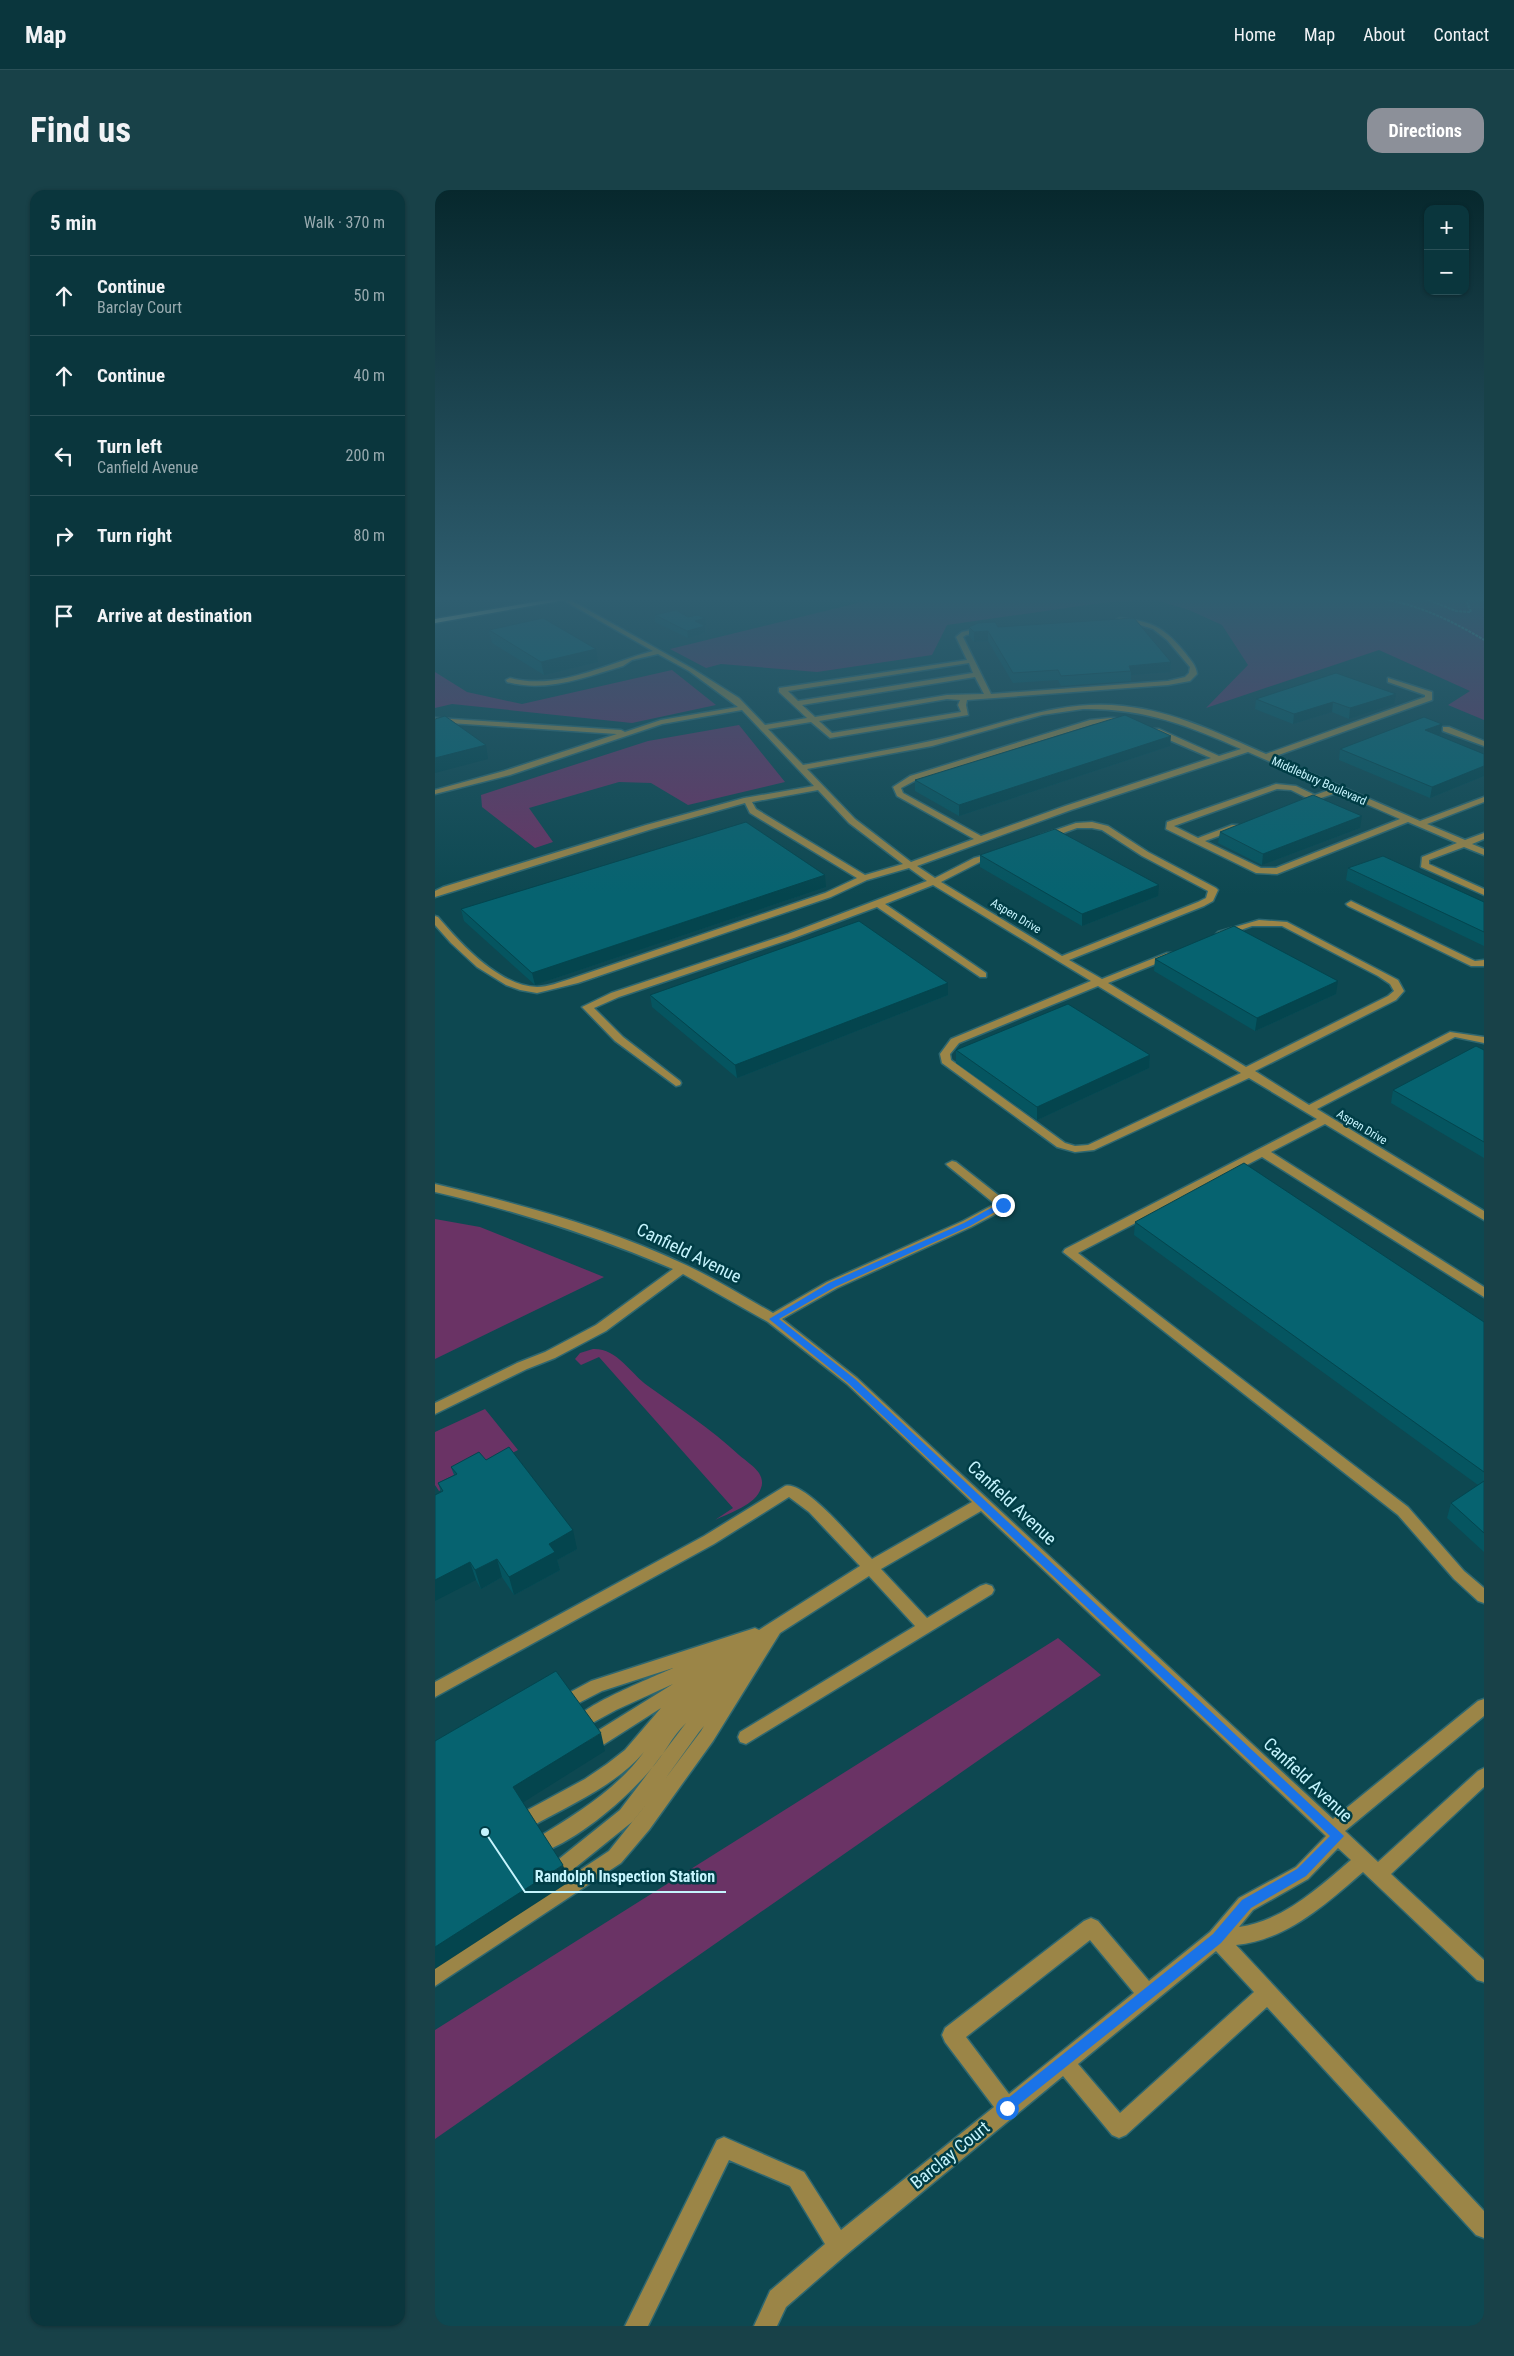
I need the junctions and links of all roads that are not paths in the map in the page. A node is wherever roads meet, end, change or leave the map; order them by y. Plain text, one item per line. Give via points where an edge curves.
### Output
1 (729, 696) edge
2 (787, 696) edge
3 (846, 696) edge
4 (988, 696) joint
5 (1116, 696) edge
6 (1429, 696) edge
7 (1110, 697) junction
8 (965, 698) junction
9 (795, 704) junction
10 (743, 708) junction
11 (435, 720) edge
12 (811, 720) junction
13 (1135, 722) edge
14 (763, 728) junction
15 (1149, 728) edge
16 (1446, 729) dead end
17 (628, 732) junction
18 (1484, 744) edge
19 (1248, 749) junction
20 (1265, 757) junction
21 (1217, 758) junction
22 (801, 768) junction
23 (820, 787) junction
24 (1338, 789) junction
25 (435, 792) edge
26 (1315, 798) junction
27 (1484, 799) edge
28 (747, 800) junction
29 (1297, 804) edge
30 (1407, 819) junction
31 (1243, 824) edge
32 (1419, 824) junction
33 (1484, 836) edge
34 (980, 839) junction
35 (1198, 840) junction
36 (1031, 841) edge
37 (1464, 844) junction
38 (1004, 851) edge
39 (1484, 852) edge
40 (910, 865) junction
41 (864, 878) junction
42 (934, 882) junction
43 (1484, 892) edge
44 (435, 894) edge
45 (878, 903) junction
46 (1351, 904) dead end
47 (435, 919) edge
48 (1208, 940) edge
49 (1181, 950) edge
50 (1063, 959) junction
51 (1484, 963) edge
52 (983, 975) dead end
53 (1101, 982) junction
54 (1484, 1040) edge
55 (1249, 1072) junction
56 (677, 1083) dead end
57 (1309, 1109) junction
58 (1326, 1119) junction
59 (1263, 1152) junction
60 (952, 1164) dead end
61 (435, 1188) edge
62 (1484, 1216) edge
63 (682, 1268) junction
64 (1484, 1293) edge
65 (773, 1319) junction
66 (435, 1409) edge
67 (983, 1503) junction
68 (871, 1567) junction
69 (987, 1590) dead end
70 (1483, 1595) edge
71 (926, 1627) junction
72 (774, 1629) junction
73 (435, 1690) edge
74 (569, 1701) edge
75 (1484, 1706) edge
76 (583, 1720) edge
77 (746, 1737) dead end
78 (597, 1740) edge
79 (1484, 1776) edge
80 (528, 1819) edge
81 (1335, 1833) junction
82 (543, 1844) edge
83 (1363, 1860) junction
84 (560, 1869) edge
85 (1378, 1874) junction
86 (1217, 1938) junction
87 (1484, 1973) edge
88 (435, 1977) edge
89 (1268, 1993) junction
90 (1148, 1995) junction
91 (1064, 2062) junction
92 (1007, 2108) junction
93 (1484, 2227) edge
94 (839, 2246) junction
95 (635, 2326) edge
96 (765, 2326) edge

1 - 10 street, Aspen Drive
2 - 9 street
3 - 9 street
4 - 7 street
4 - 8 street
5 - 7 street
6 - 20 street
7 - 19 street, Middlebury Boulevard via 1168,716
7 - 22 street, Middlebury Boulevard via 951,739
8 - 12 street via 947,697
8 - 12 street via 962,705 965,713 830,736
9 - 12 street
10 - 14 street, Aspen Drive
10 - 17 street via 661,722
11 - 17 street
12 - 14 street
13 - 34 street via 1093,722 913,778 897,787 900,794
14 - 22 street, Aspen Drive
15 - 21 street
16 - 18 street
17 - 25 street via 507,773
19 - 20 street, Middlebury Boulevard
19 - 21 street
20 - 24 street, Middlebury Boulevard
21 - 34 street
22 - 23 street, Aspen Drive
23 - 28 street
23 - 40 street, Aspen Drive via 852,821
24 - 26 street
24 - 30 street, Middlebury Boulevard
26 - 29 street
26 - 35 street via 1293,788 1277,786 1170,824
27 - 32 street
28 - 41 street via 753,811
28 - 44 street via 640,829
30 - 32 street, Middlebury Boulevard
30 - 35 street via 1277,871 1259,871
31 - 35 street
32 - 37 street, Middlebury Boulevard
33 - 37 street
34 - 40 street
36 - 50 street via 1077,826 1105,828 1145,854 1213,890 1210,900
37 - 39 street, Middlebury Boulevard
37 - 43 street via 1425,859 1424,865
38 - 42 street via 977,860
40 - 41 street
40 - 42 street, Aspen Drive
41 - 47 street via 828,894 574,981 538,990 517,988 487,971
42 - 45 street
42 - 50 street, Aspen Drive
45 - 52 street
45 - 56 street via 587,1007 619,1039
46 - 51 street via 1474,964
48 - 55 street via 1252,922 1284,924 1381,974 1394,982 1399,991 1392,998
49 - 53 street
50 - 53 street, Aspen Drive
53 - 55 street, Aspen Drive
53 - 55 street via 955,1041 948,1047 946,1061 1061,1145 1075,1149 1090,1148
54 - 57 street via 1455,1034
55 - 57 street, Aspen Drive
57 - 58 street, Aspen Drive
58 - 59 street
58 - 62 street, Aspen Drive
59 - 64 street
59 - 70 street via 1069,1252 1403,1511 1459,1575
60 - 65 street via 1003,1205 832,1285
61 - 63 street, Canfield Avenue via 556,1220
63 - 65 street, Canfield Avenue
63 - 66 street via 601,1328
65 - 67 street, Canfield Avenue via 851,1381
67 - 68 street
67 - 81 street, Canfield Avenue
68 - 71 street
68 - 72 street
68 - 73 street via 814,1508 790,1490 709,1540
69 - 71 street
71 - 77 street
72 - 74 street via 597,1686
72 - 76 street
72 - 78 street
72 - 80 street via 665,1715 631,1754 613,1769 591,1785
72 - 82 street via 677,1721 646,1763 619,1792 593,1813
72 - 84 street via 693,1727 626,1816
72 - 88 street via 707,1736 615,1857
75 - 81 street
79 - 85 street
81 - 83 street, Canfield Avenue
81 - 86 street, Barclay Court via 1302,1872 1246,1904
83 - 85 street, Canfield Avenue
83 - 86 street via 1297,1914 1259,1932
85 - 87 street, Canfield Avenue
86 - 89 street
86 - 90 street, Barclay Court
89 - 91 street via 1119,2128
89 - 93 street
90 - 91 street, Barclay Court
90 - 92 street via 1091,1927 952,2035
91 - 92 street, Barclay Court
92 - 94 street, Barclay Court
94 - 95 street via 797,2179 724,2147
94 - 96 street, Barclay Court via 779,2299

